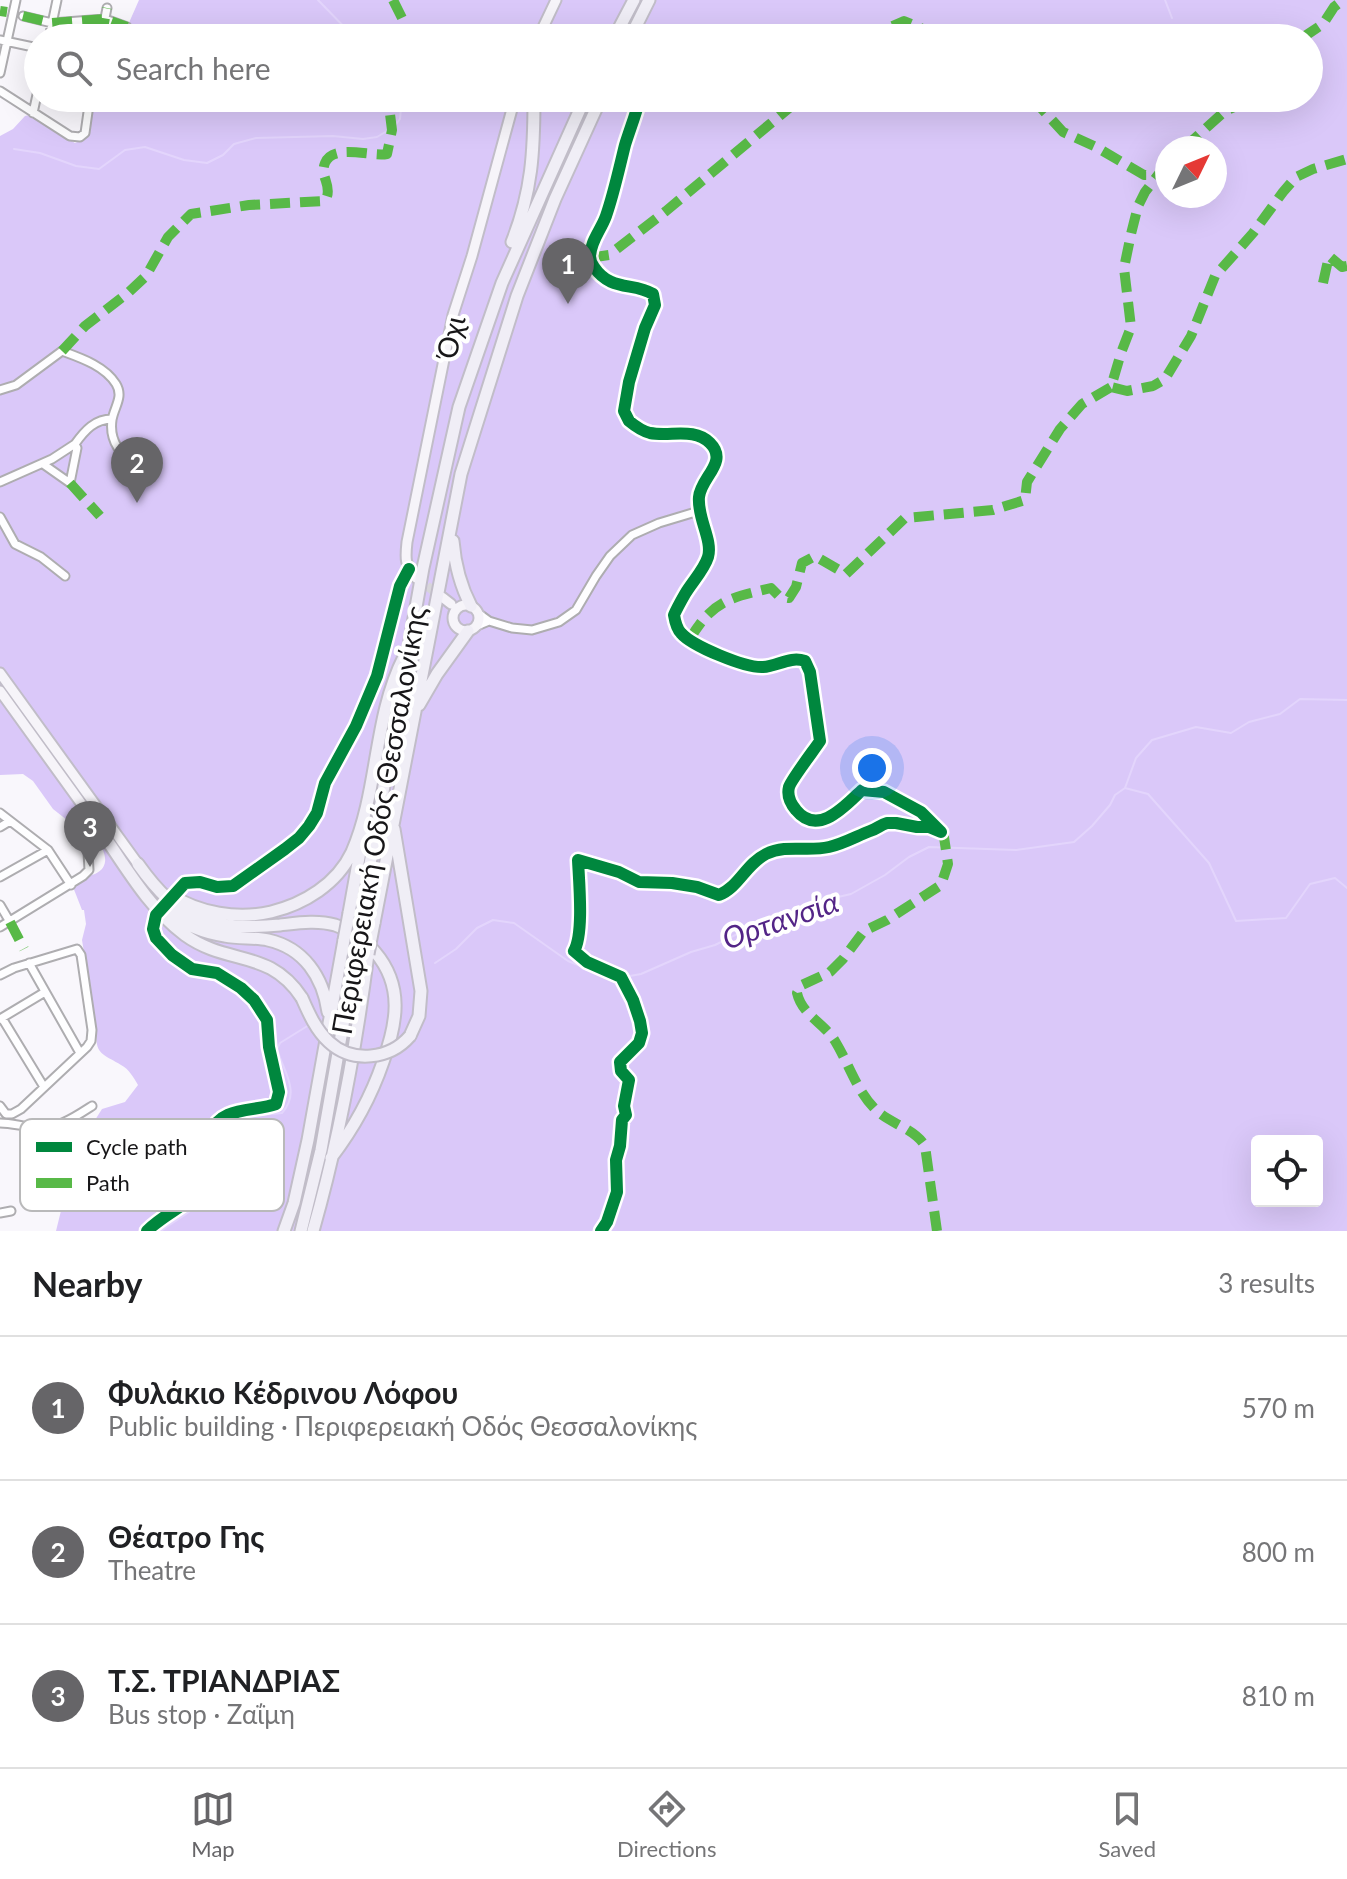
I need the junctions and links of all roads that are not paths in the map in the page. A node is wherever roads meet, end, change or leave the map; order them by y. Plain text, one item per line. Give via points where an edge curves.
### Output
1 (16, 0) edge
2 (57, 0) edge
3 (556, 0) edge
4 (634, 0) edge
5 (649, 0) edge
6 (107, 8) dead end
7 (23, 16) dead end
8 (105, 19) junction
9 (52, 23) junction
10 (104, 24) edge
11 (119, 24) edge
12 (545, 24) edge
13 (621, 24) edge
14 (637, 24) edge
15 (4, 41) edge
16 (24, 45) edge
17 (0, 73) edge
18 (0, 91) edge
19 (24, 107) edge
20 (88, 112) edge
21 (511, 112) edge
22 (534, 112) edge
23 (579, 112) edge
24 (595, 112) edge
25 (33, 113) edge
26 (589, 258) dead end
27 (480, 341) junction
28 (0, 390) edge
29 (112, 419) junction
30 (75, 444) junction
31 (43, 464) junction
32 (139, 466) dead end
33 (0, 482) edge
34 (0, 517) edge
35 (452, 528) junction
36 (409, 569) junction
37 (65, 576) dead end
38 (416, 578) tunnel mouth
39 (442, 597) tunnel mouth
40 (465, 607) junction
41 (489, 621) junction
42 (472, 628) junction
43 (408, 648) junction
44 (0, 673) edge
45 (377, 676) junction
46 (395, 677) junction
47 (0, 691) edge
48 (415, 713) junction
49 (365, 810) junction
50 (0, 813) edge
51 (393, 820) junction
52 (10, 821) junction
53 (96, 824) joint
54 (0, 827) edge
55 (91, 843) dead end
56 (48, 850) junction
57 (138, 864) junction
58 (0, 877) edge
59 (134, 877) junction
60 (71, 885) junction
61 (0, 905) edge
62 (10, 922) junction
63 (0, 927) edge
64 (29, 963) junction
65 (0, 975) edge
66 (45, 992) junction
67 (1, 1018) edge
68 (329, 1026) junction
69 (80, 1053) junction
70 (44, 1087) junction
71 (0, 1106) edge
72 (92, 1106) dead end
73 (71, 1119) edge
74 (219, 1119) edge
75 (0, 1123) edge
76 (20, 1125) edge
77 (331, 1158) junction
78 (294, 1203) junction
79 (11, 1211) dead end
80 (173, 1211) edge
81 (0, 1213) edge
82 (147, 1231) edge
83 (284, 1231) edge
84 (292, 1231) edge
85 (301, 1231) edge
86 (313, 1231) edge

1 - 15 street
2 - 9 street
3 - 12 main road
4 - 13 highway
5 - 14 highway
6 - 8 street
7 - 9 street
8 - 9 street
8 - 10 street
8 - 11 street
15 - 16 street
15 - 17 street
18 - 19 street
20 - 25 street via 81,137 70,136
21 - 36 main road, Όχι via 453,315 407,542
22 - 27 highway via 528,194 484,313
23 - 27 highway, Περιφερειακή Οδός Θεσσαλονίκης
24 - 35 highway, Περιφερειακή Οδός Θεσσαλονίκης via 517,296 461,474
26 - 41 street via 612,282 653,294 655,305 629,382 624,411 629,421 651,433 701,437 711,444 717,464 702,484 699,511 632,535 610,556 576,610 559,622 532,630
27 - 43 highway, Περιφερειακή Οδός Θεσσαλονίκης via 437,499
28 - 29 street via 16,385 62,351 99,368 117,385
29 - 30 street via 90,426
29 - 32 street via 117,448
30 - 31 street
30 - 31 street via 70,483
31 - 33 street
34 - 37 street via 15,544
35 - 40 highway
35 - 48 highway, Περιφερειακή Οδός Θεσσαλονίκης
36 - 38 main road
36 - 45 street
39 - 40 main road
40 - 41 street
40 - 42 main road via 479,622
40 - 42 main road via 453,616 454,624
41 - 42 street
42 - 48 highway
43 - 46 highway
43 - 85 highway, Περιφερειακή Οδός Θεσσαλονίκης, bridge via 321,1150
44 - 57 main road
45 - 46 street
45 - 74 street, bridge via 325,783 317,813 299,838 233,886 182,885 156,915 156,938 172,955 192,969 217,973 241,988 267,1020 279,1092 276,1104
46 - 49 highway
47 - 53 main road
48 - 51 highway, Περιφερειακή Οδός Θεσσαλονίκης
49 - 57 highway via 351,853 338,872 312,896 262,914 231,915 192,906
49 - 68 highway, bridge
50 - 52 street
51 - 59 highway, bridge via 421,991 410,1036 383,1054 350,1054 334,1046 282,975 187,936 154,907
51 - 77 highway, Περιφερειακή Οδός Θεσσαλονίκης, bridge via 357,1039
52 - 54 street
52 - 56 street
53 - 59 highway
55 - 60 street via 89,870
56 - 58 street
56 - 60 street
57 - 77 highway via 165,898 199,919 236,927 310,922 344,928 369,946 389,972 395,990 393,1035 362,1113
59 - 68 highway via 164,910 192,927 273,941 299,955 323,986
60 - 62 street
61 - 62 street
62 - 63 street
64 - 65 street
64 - 66 street
64 - 69 street via 74,948 81,955 92,1030 91,1041
66 - 67 street
66 - 69 street
67 - 70 street
68 - 78 highway
69 - 70 street
70 - 71 street via 12,1114
72 - 73 street
75 - 76 street
77 - 86 highway, Περιφερειακή Οδός Θεσσαλονίκης
78 - 83 highway
78 - 84 highway
79 - 81 street
80 - 82 street, bridge

